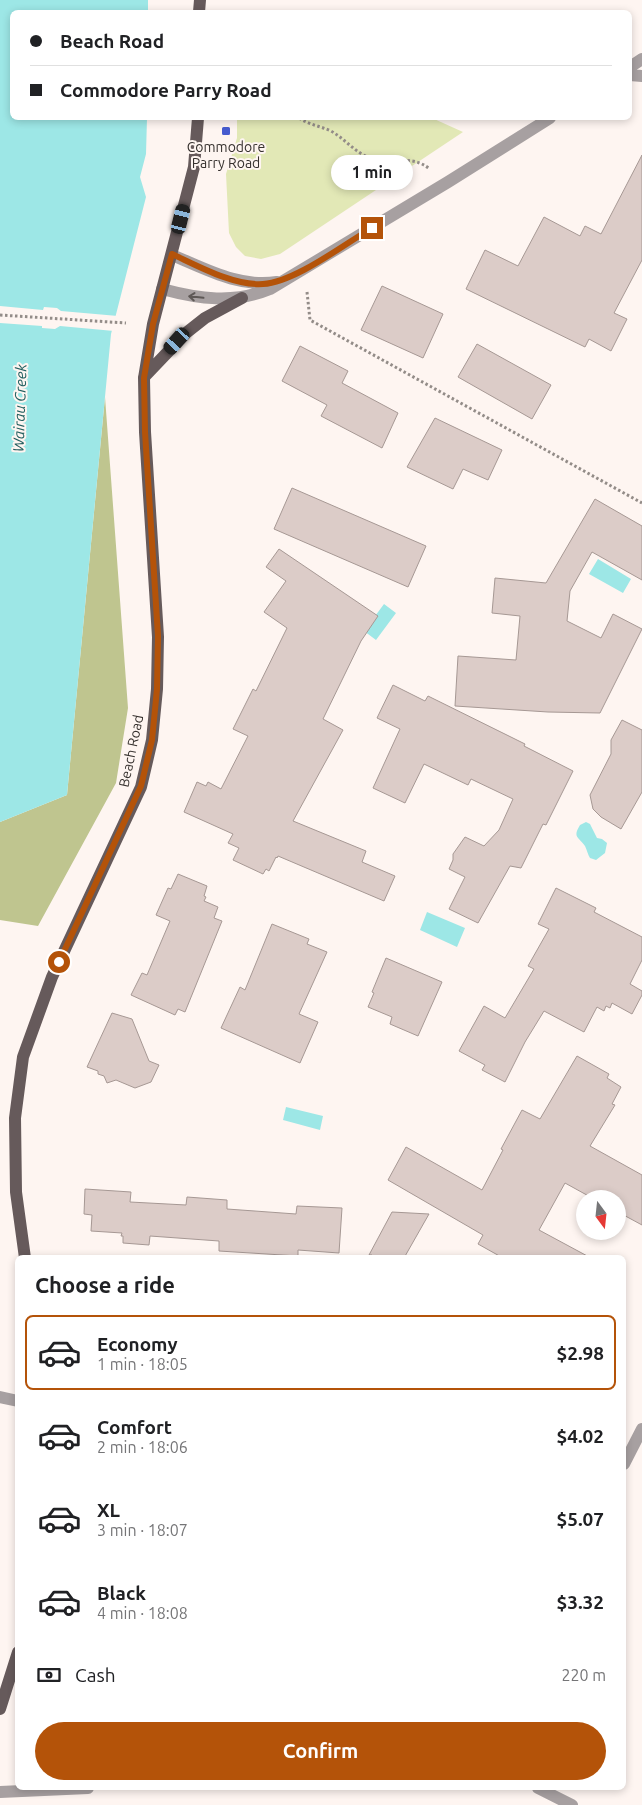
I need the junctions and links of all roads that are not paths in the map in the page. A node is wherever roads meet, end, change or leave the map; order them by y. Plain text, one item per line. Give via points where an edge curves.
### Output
1 (198, 120) edge
2 (547, 120) edge
3 (172, 254) junction
4 (292, 276) junction
5 (162, 289) junction
6 (242, 298) junction
7 (144, 378) junction
8 (25, 1255) edge
9 (0, 1398) edge
10 (15, 1400) edge
11 (642, 1430) edge
12 (626, 1460) edge
13 (15, 1662) edge
14 (0, 1709) edge
15 (44, 1790) edge
16 (542, 1790) edge
17 (0, 1792) edge
18 (572, 1805) edge

1 - 3 main road, Beach Road via 194,167
2 - 4 street
3 - 4 street via 247,283 262,284
3 - 5 main road, Beach Road
4 - 6 street via 270,289
6 -> 5 street via 189,296
5 - 7 main road, Beach Road
6 - 7 main road via 186,333
7 - 8 main road, Beach Road via 158,636 152,740 141,786 52,977 23,1057 15,1118 16,1192
9 - 10 street
11 - 12 street
13 - 14 main road
15 - 17 street
16 - 18 street

